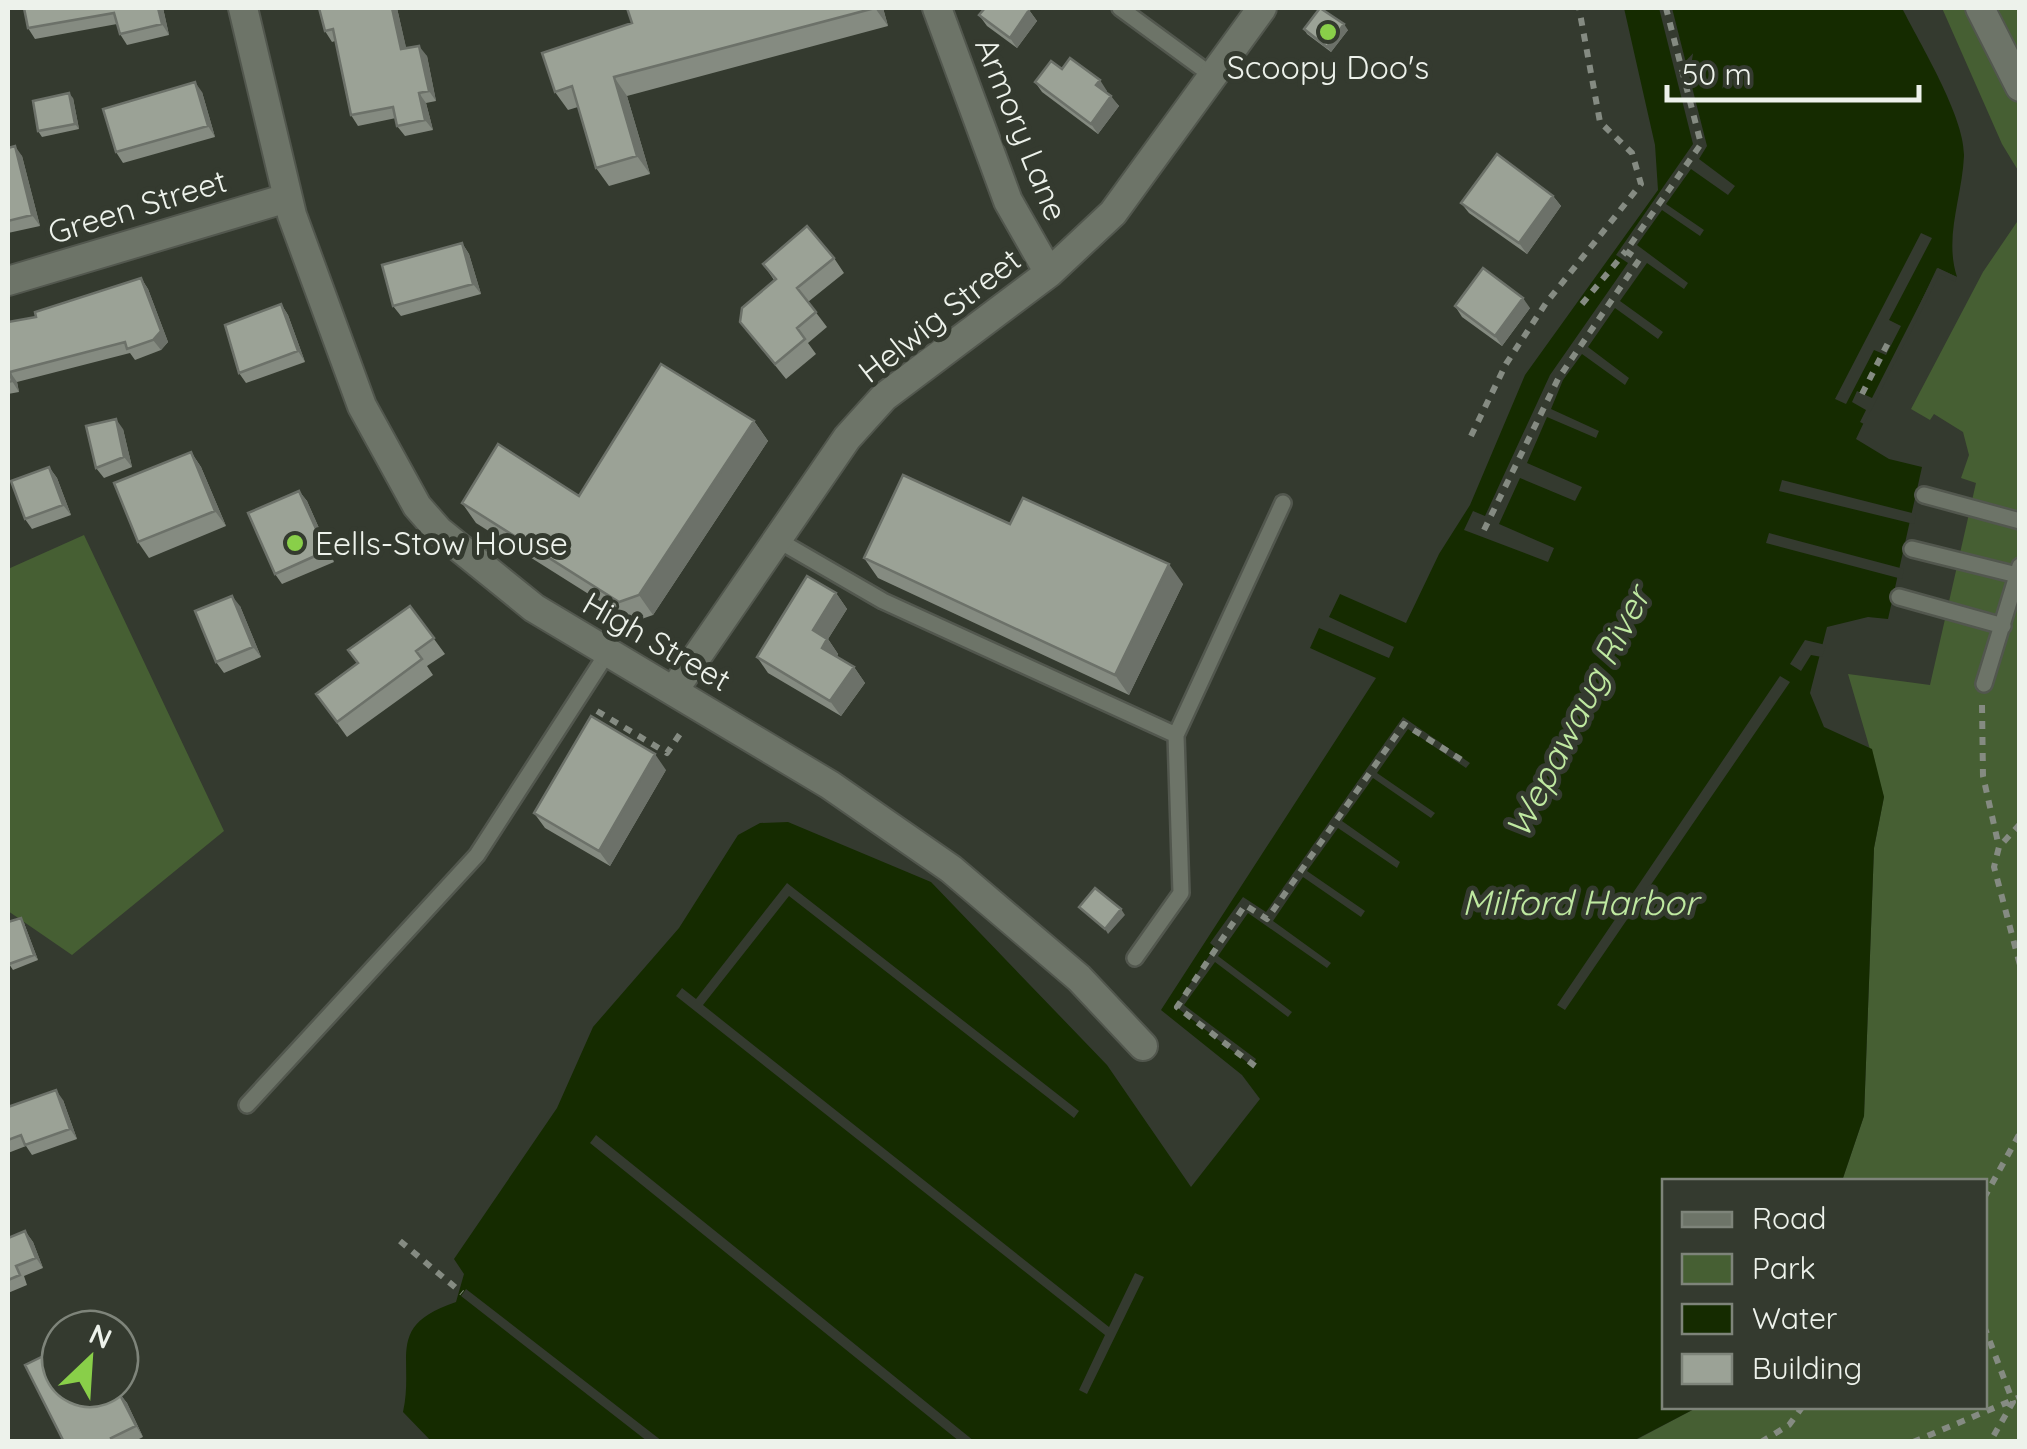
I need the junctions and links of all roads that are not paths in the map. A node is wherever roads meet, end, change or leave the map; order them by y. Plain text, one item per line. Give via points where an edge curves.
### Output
1 (243, 8) edge
2 (937, 8) edge
3 (1120, 8) edge
4 (1262, 8) edge
5 (1980, 8) edge
6 (1214, 77) junction
7 (2020, 87) edge
8 (286, 198) junction
9 (1049, 273) junction
10 (8, 281) edge
11 (1924, 495) dead end
12 (1283, 503) dead end
13 (2020, 521) edge
14 (776, 539) junction
15 (1912, 549) dead end
16 (2018, 570) edge
17 (1899, 597) dead end
18 (2002, 626) junction
19 (606, 655) junction
20 (1984, 684) road end
21 (674, 690) junction
22 (1176, 735) junction
23 (1136, 958) dead end
24 (1143, 1046) dead end
25 (247, 1105) dead end

1 - 8 street, High Street
2 - 9 street, Armory Lane via 1008,201
3 - 6 lane
4 - 6 street, Helwig Street
5 - 7 street
6 - 9 street, Helwig Street via 1125,198
8 - 10 street, Green Street
8 - 19 street, High Street via 362,406 417,506 500,582
9 - 14 street, Helwig Street via 884,398 826,465
11 - 13 lane
12 - 22 lane
14 - 21 street, Helwig Street
14 - 22 lane via 883,600
15 - 16 lane
16 - 18 lane
17 - 18 lane
18 - 20 lane
19 - 21 street, High Street
19 - 25 lane via 477,855
21 - 24 street, High Street via 951,869 1079,978
22 - 23 lane via 1181,893

